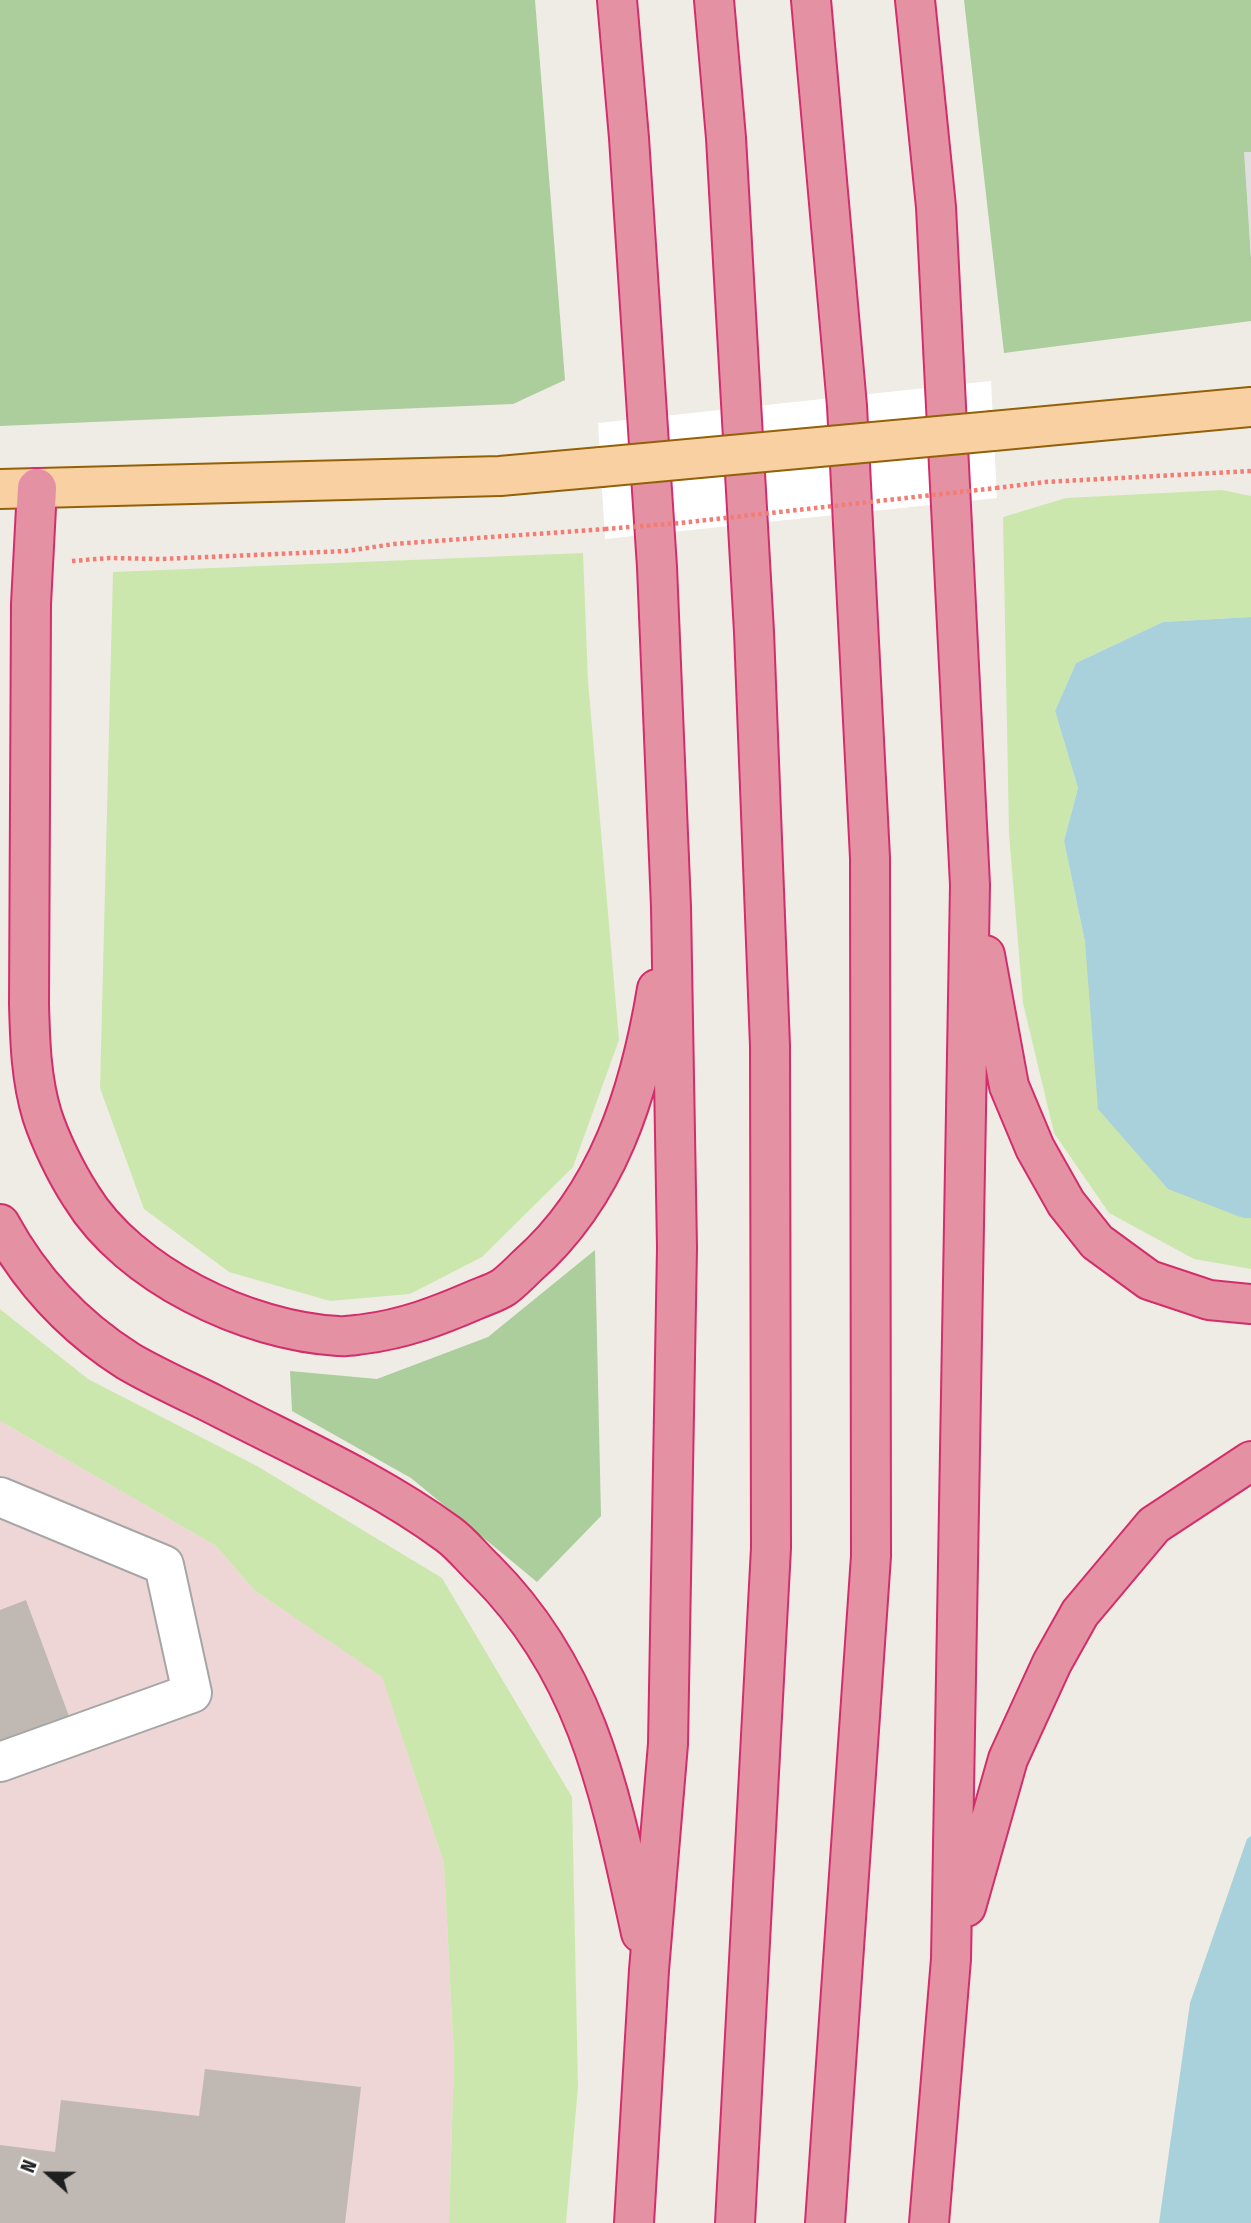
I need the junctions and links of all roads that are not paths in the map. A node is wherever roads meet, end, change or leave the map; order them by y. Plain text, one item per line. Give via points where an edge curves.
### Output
1 (617, 0) edge
2 (713, 0) edge
3 (811, 0) edge
4 (915, 0) edge
5 (1251, 407) edge
6 (18, 488) edge
7 (970, 885) junction
8 (671, 907) junction
9 (0, 1224) edge
10 (1251, 1304) edge
11 (1251, 1461) edge
12 (0, 1497) edge
13 (0, 1762) edge
14 (951, 1959) junction
15 (649, 1970) junction
16 (634, 2223) edge
17 (735, 2223) edge
18 (825, 2223) edge
19 (929, 2223) edge

1 - 8 highway via 657,567
2 - 17 highway via 726,138 754,632 770,1046 771,1548
3 - 18 highway via 847,406 870,859 871,1556
4 - 7 highway via 936,207
5 - 6 main road, bridge via 500,476
6 - 8 highway via 33,564 32,1063 42,1115 81,1197 131,1253 160,1275 242,1315 293,1331 340,1337 393,1330 437,1317 502,1288 542,1253 579,1210 608,1162 628,1110 654,1010
7 - 10 highway via 1009,1086 1035,1148 1066,1203 1097,1242 1149,1280 1209,1300
7 - 14 highway
8 - 15 highway via 677,1248 668,1744
9 - 15 highway via 40,1286 80,1326 128,1361 394,1497 450,1536 501,1587 536,1630 567,1682 593,1742
11 - 14 highway via 1154,1525 1080,1613 1008,1759
12 - 13 lane via 164,1565 192,1693
14 - 19 highway
15 - 16 highway

